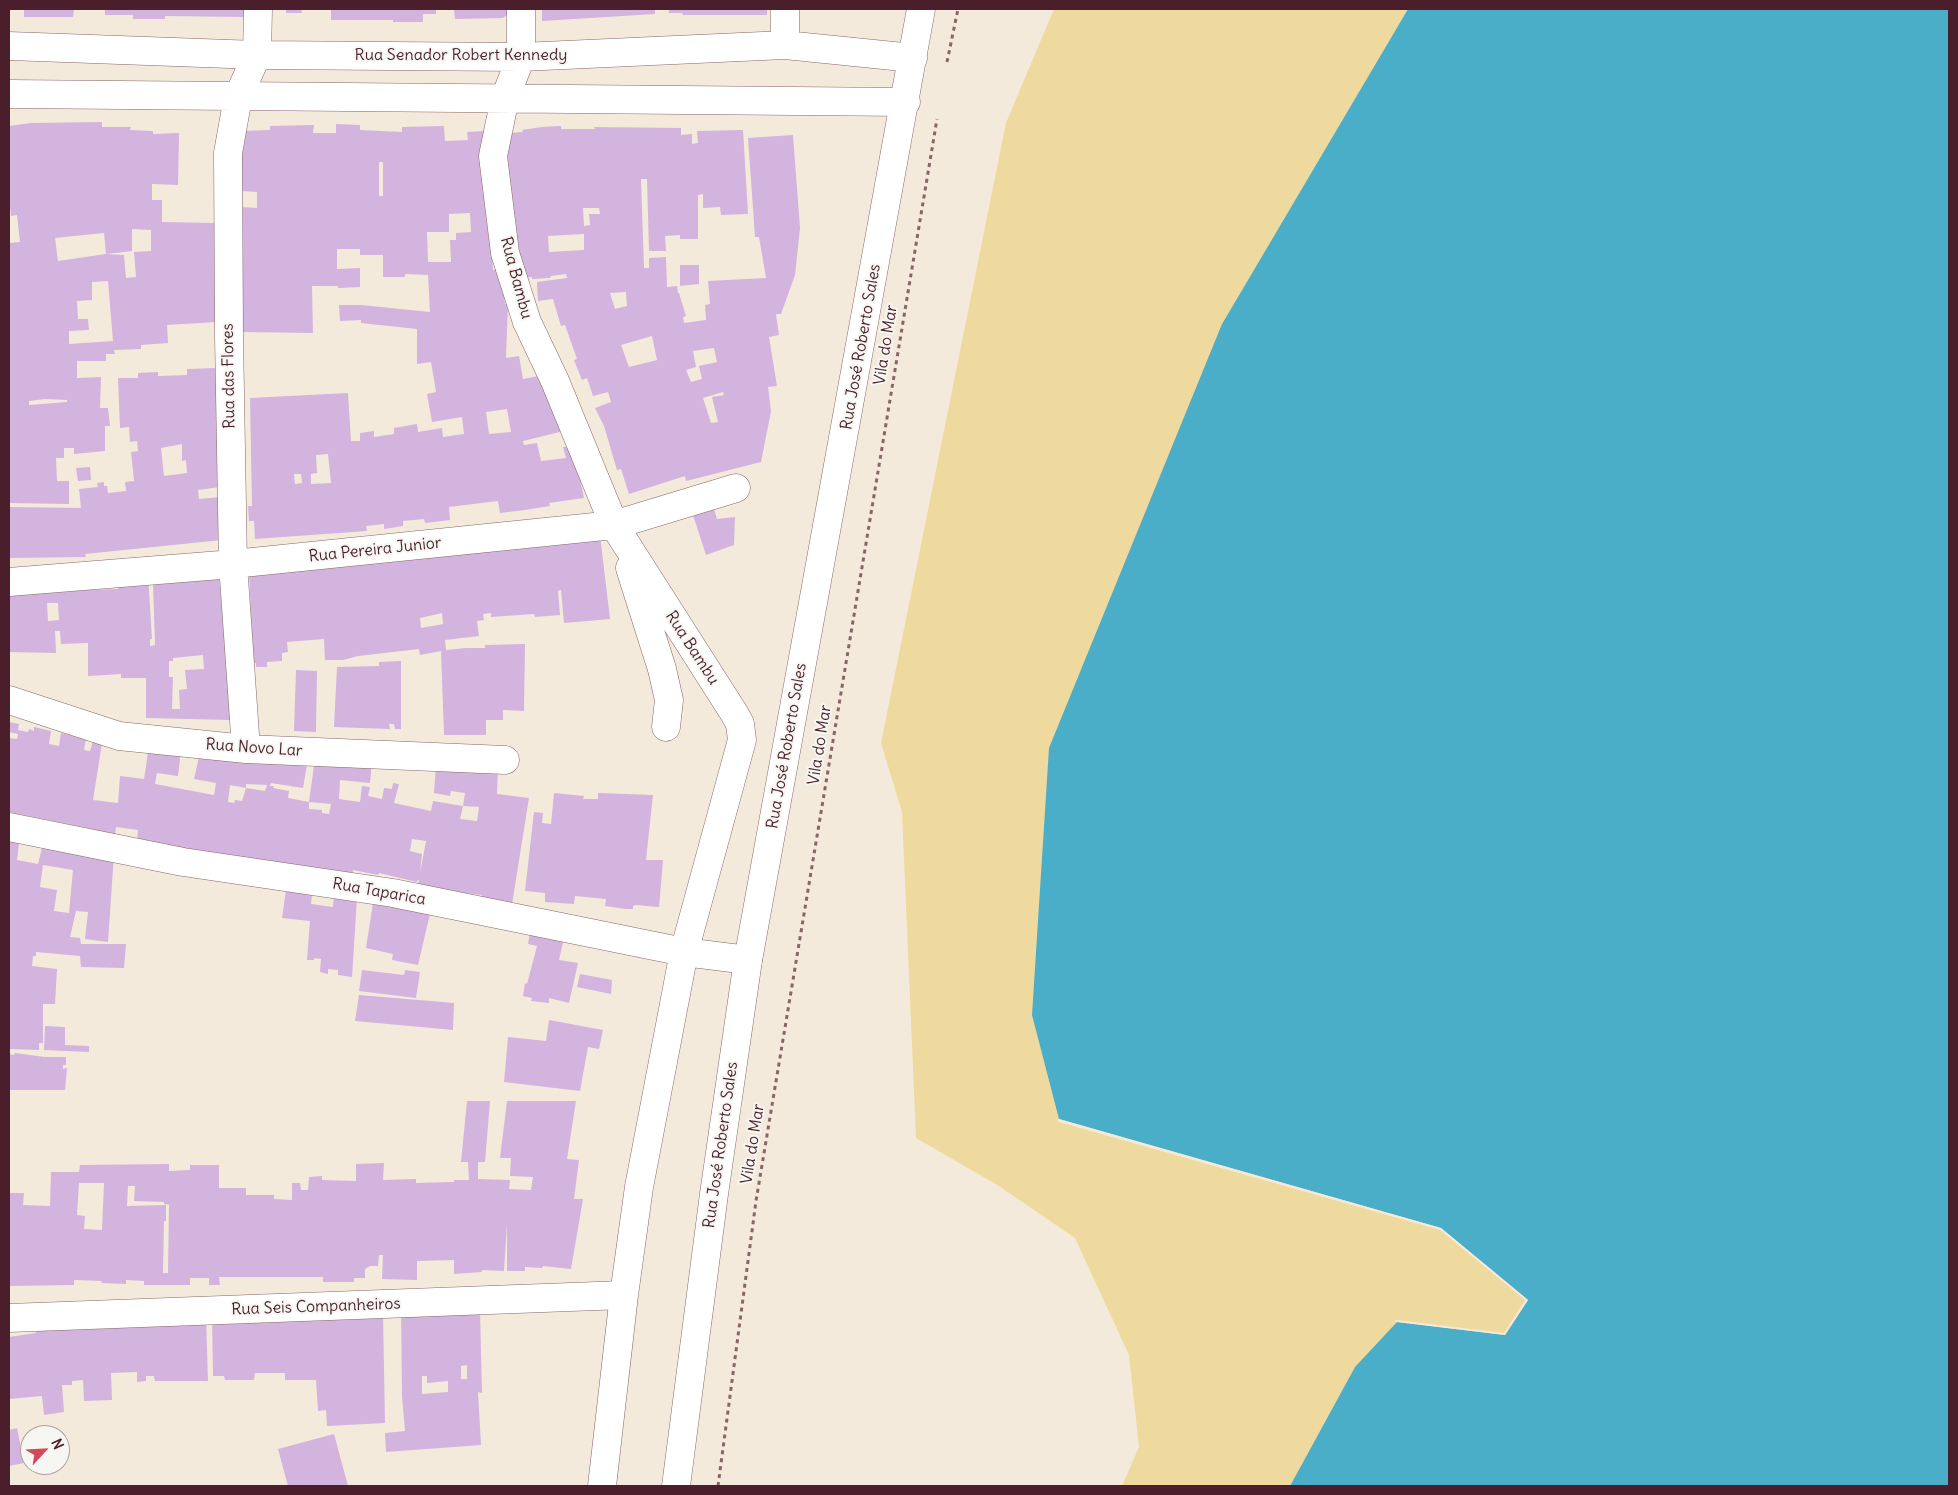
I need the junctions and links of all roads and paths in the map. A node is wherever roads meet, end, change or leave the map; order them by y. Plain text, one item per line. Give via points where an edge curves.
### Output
1 (258, 9) edge
2 (521, 9) edge
3 (785, 9) edge
4 (921, 9) edge
5 (958, 9) edge
6 (784, 45) junction
7 (9, 46) edge
8 (257, 55) junction
9 (521, 57) junction
10 (912, 58) junction
11 (946, 67) dead end
12 (9, 94) edge
13 (238, 97) junction
14 (505, 98) junction
15 (906, 102) junction
16 (937, 116) dead end
17 (736, 488) dead end
18 (616, 529) junction
19 (232, 564) junction
20 (9, 582) edge
21 (9, 700) edge
22 (666, 727) dead end
23 (246, 749) junction
24 (505, 760) dead end
25 (9, 826) edge
26 (684, 952) junction
27 (748, 960) junction
28 (624, 1295) junction
29 (9, 1318) edge
30 (602, 1486) edge
31 (676, 1486) edge
32 (718, 1486) edge

1 - 8 street, Rua das Flores
2 - 9 street, Rua Bambu
3 - 6 street
4 - 10 street, Rua José Roberto Sales
5 - 11 path
6 - 9 street, Rua Senador Robert Kennedy
6 - 10 street, Rua Senador Robert Kennedy
7 - 8 street, Rua Senador Robert Kennedy
8 - 9 street, Rua Senador Robert Kennedy
8 - 13 street, Rua das Flores
9 - 14 street, Rua Bambu
10 - 15 street, Rua José Roberto Sales
12 - 13 street
13 - 14 street
13 - 19 street, Rua das Flores via 228,153
14 - 15 street
14 - 18 street, Rua Bambu via 493,156 505,254 527,322
15 - 27 street, Rua José Roberto Sales
16 - 32 path, Vila do Mar via 756,1201
17 - 18 street, Rua Pereira Junior
18 - 19 street, Rua Pereira Junior
18 - 22 street, Rua Bambu via 662,668 669,700
18 - 26 street, Rua Bambu via 734,714 742,732
19 - 20 street, Rua Pereira Junior
19 - 23 street, Rua das Flores
21 - 23 street, Rua Novo Lar via 119,736
23 - 24 street, Rua Novo Lar
25 - 26 street, Rua Taparica via 183,862 393,893
26 - 27 street, Rua Taparica
26 - 28 street via 638,1187
27 - 31 street, Rua José Roberto Sales via 712,1204
28 - 29 street, Rua Seis Companheiros
28 - 30 street

